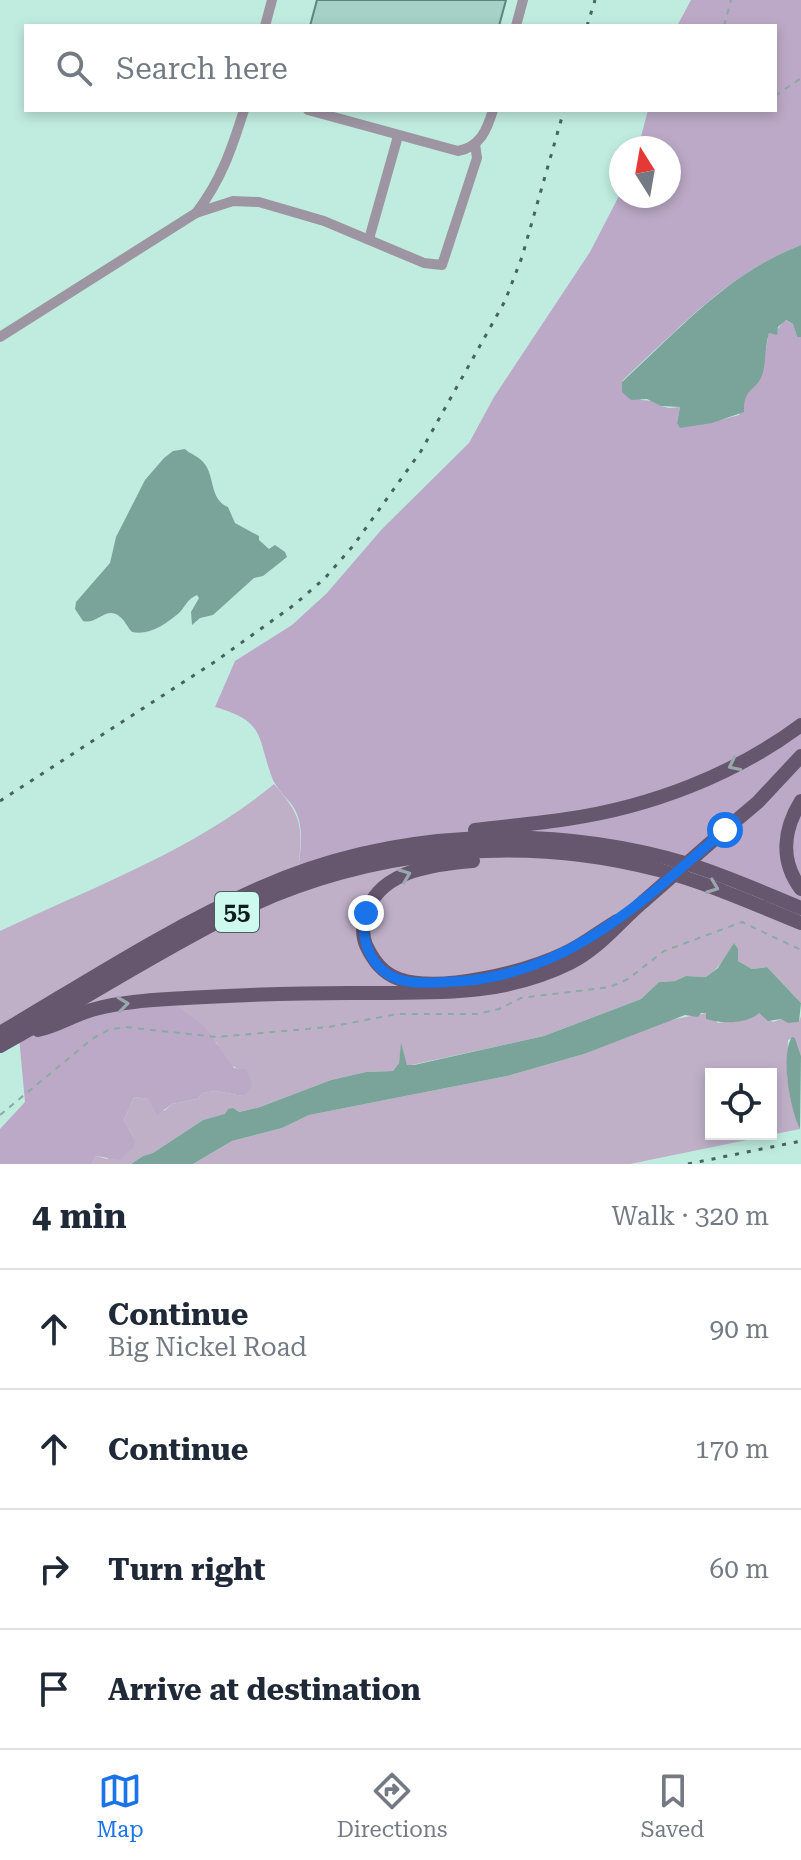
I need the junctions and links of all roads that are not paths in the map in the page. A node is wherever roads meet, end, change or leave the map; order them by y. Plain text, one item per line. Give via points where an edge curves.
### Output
1 (272, 0) edge
2 (523, 0) edge
3 (266, 24) edge
4 (517, 24) edge
5 (243, 112) edge
6 (315, 112) edge
7 (492, 112) edge
8 (398, 136) junction
9 (475, 144) junction
10 (196, 213) junction
11 (369, 239) junction
12 (0, 337) edge
13 (801, 725) edge
14 (801, 756) edge
15 (801, 801) edge
16 (440, 842) junction
17 (500, 851) junction
18 (801, 889) edge
19 (801, 908) edge
20 (631, 912) junction
21 (801, 923) edge
22 (0, 1033) edge
23 (22, 1034) junction
24 (0, 1046) edge

1 - 3 street
2 - 4 street
5 - 10 street via 224,169
6 - 8 street
7 - 9 street
8 - 9 street via 451,151
8 - 11 street
9 - 11 street via 477,158 442,265 424,263
10 - 11 street via 233,201 259,202
10 - 12 street
13 -> 16 main road via 737,765 648,800 569,819 459,832
14 - 20 main road, bridge via 758,802
15 - 18 main road via 786,834 789,867
16 - 19 main road, 55 via 537,838 643,853 708,871
16 - 22 main road, 55 via 380,851 263,886
20 -> 17 main road via 565,953 492,977 423,983 397,978 378,965 364,940 364,921 383,887 414,871
17 -> 21 main road, 55 via 579,855 658,869
17 - 23 main road, 55 via 398,860 307,883 210,926
23 -> 20 main road via 94,1009 145,1001 488,990 570,963 605,941
23 - 24 main road, 55

